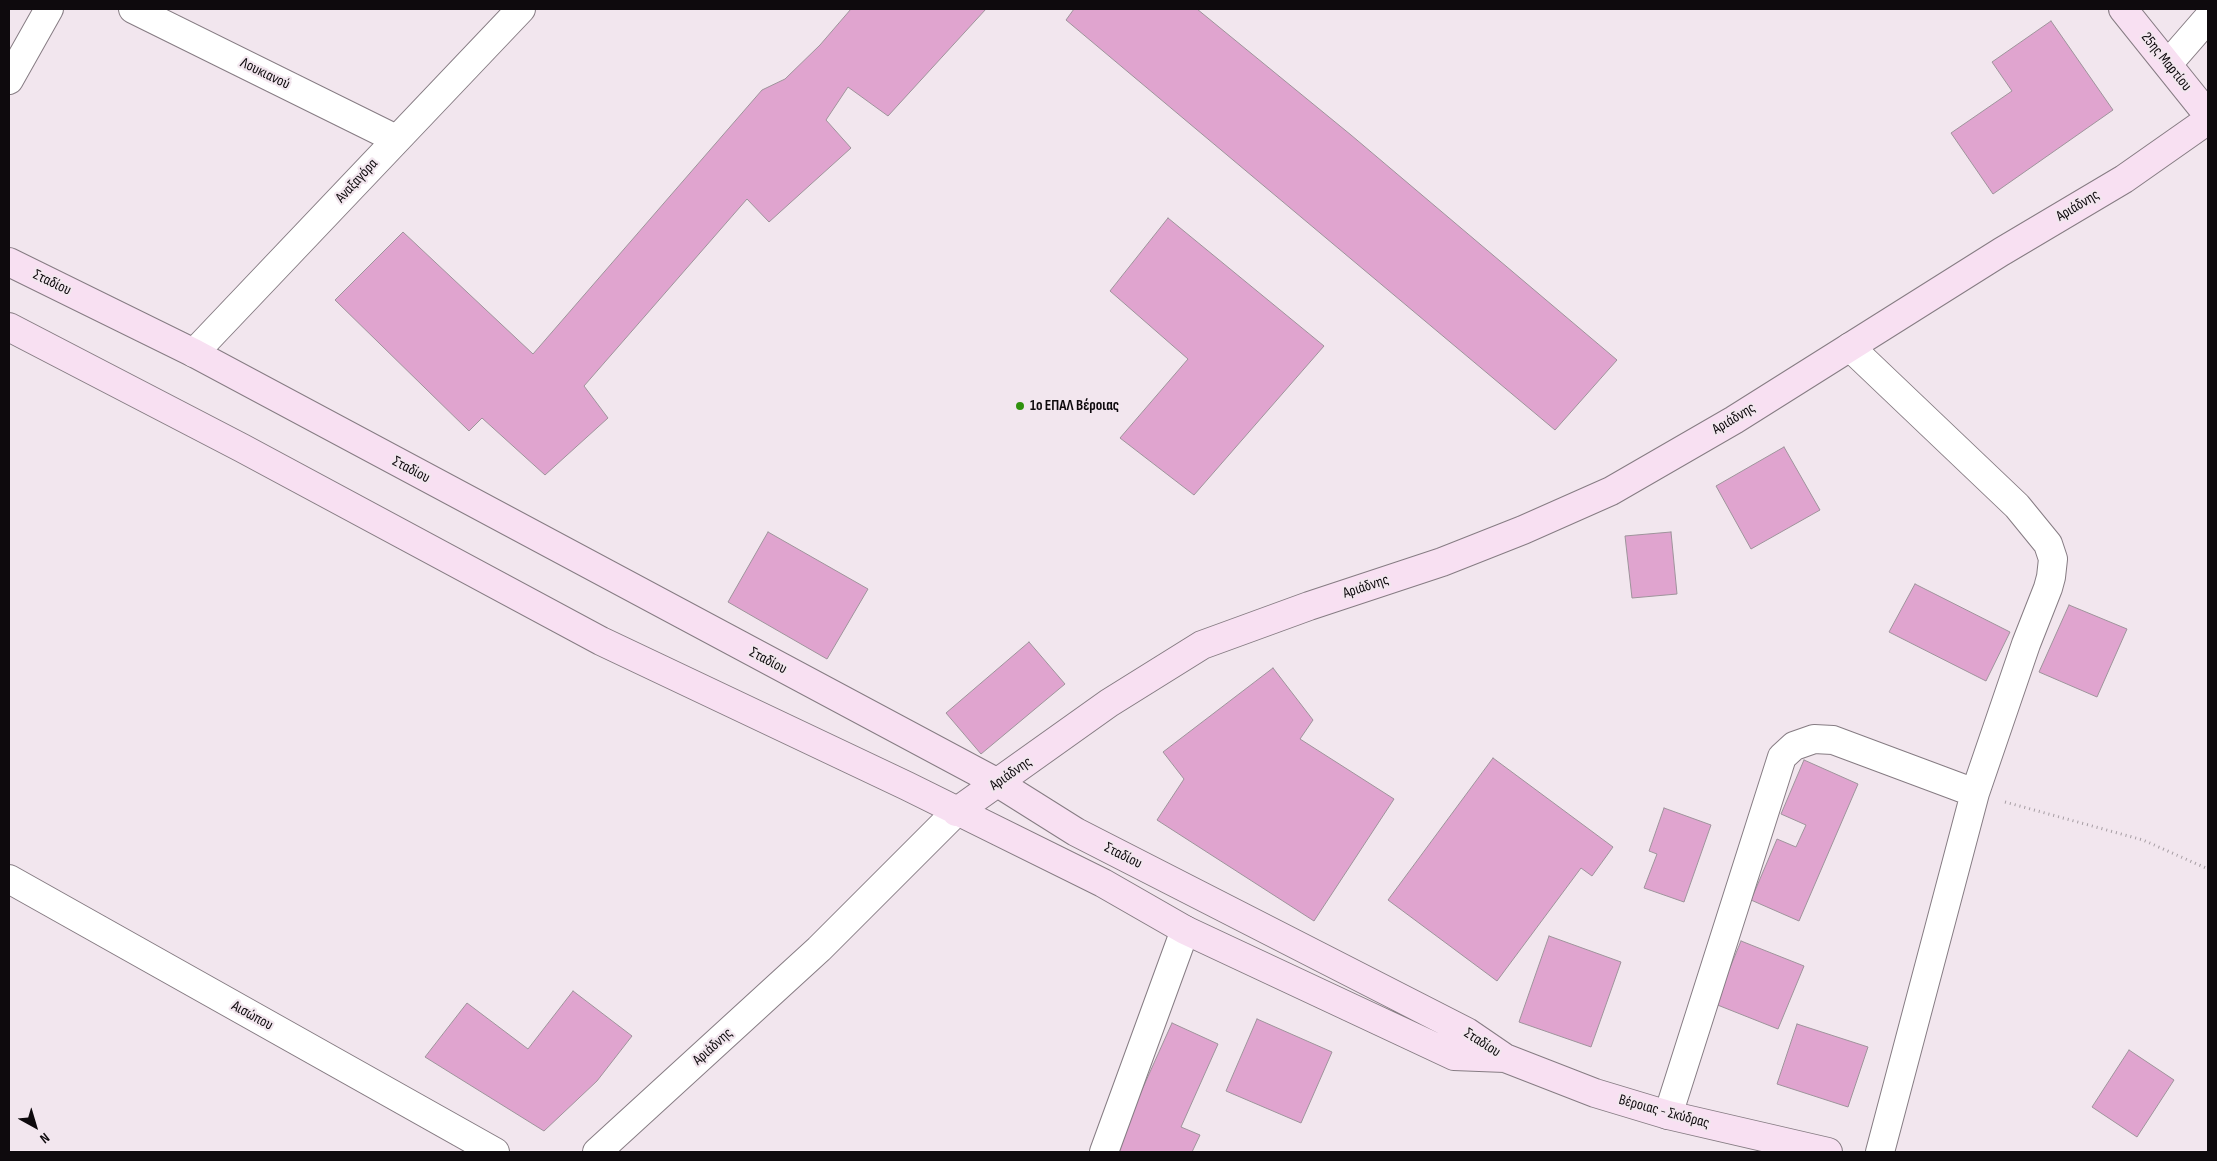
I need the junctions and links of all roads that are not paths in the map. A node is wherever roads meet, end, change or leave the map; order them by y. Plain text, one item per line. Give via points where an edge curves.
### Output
1 (49, 9) edge
2 (133, 9) edge
3 (521, 9) edge
4 (2123, 9) edge
5 (2208, 18) edge
6 (2168, 64) junction
7 (9, 80) edge
8 (2208, 115) edge
9 (2208, 120) edge
10 (396, 139) junction
11 (9, 262) edge
12 (9, 326) edge
13 (1850, 347) junction
14 (194, 354) junction
15 (998, 783) junction
16 (1975, 793) junction
17 (956, 812) junction
18 (9, 879) edge
19 (1185, 930) junction
20 (1505, 1058) junction
21 (1668, 1115) junction
22 (495, 1152) edge
23 (597, 1152) edge
24 (1104, 1152) edge
25 (1828, 1152) edge
26 (1880, 1152) edge

1 - 7 street
2 - 10 street, Λουκιανού
3 - 10 street, Αναξαγόρα
4 - 6 main road, 25ης Μαρτίου
5 - 6 street
6 - 8 main road, 25ης Μαρτίου
9 - 13 main road, Αριάδνης via 2124,179
10 - 14 street, Αναξαγόρα
11 - 14 main road, Σταδίου
12 - 17 main road, Σταδίου via 601,641
13 - 15 main road, Αριάδνης via 1612,491 1442,562 1202,645 1109,703
13 - 16 street via 2006,494 2042,535 2051,553 2053,567 2048,588
14 - 15 main road, Σταδίου
15 - 17 main road, Αριάδνης
15 - 20 main road, Σταδίου via 1076,832 1467,1032
16 - 21 street via 1833,740 1814,738 1794,746 1782,757
16 - 26 street
17 - 19 main road, Σταδίου via 1103,883
17 - 23 street, Αριάδνης via 819,949
18 - 22 street, Αισώπου
19 - 20 main road, Σταδίου via 1454,1056
19 - 24 street
20 - 21 main road, Βέροιας - Σκύδρας via 1595,1093
21 - 25 main road, Βέροιας - Σκύδρας

